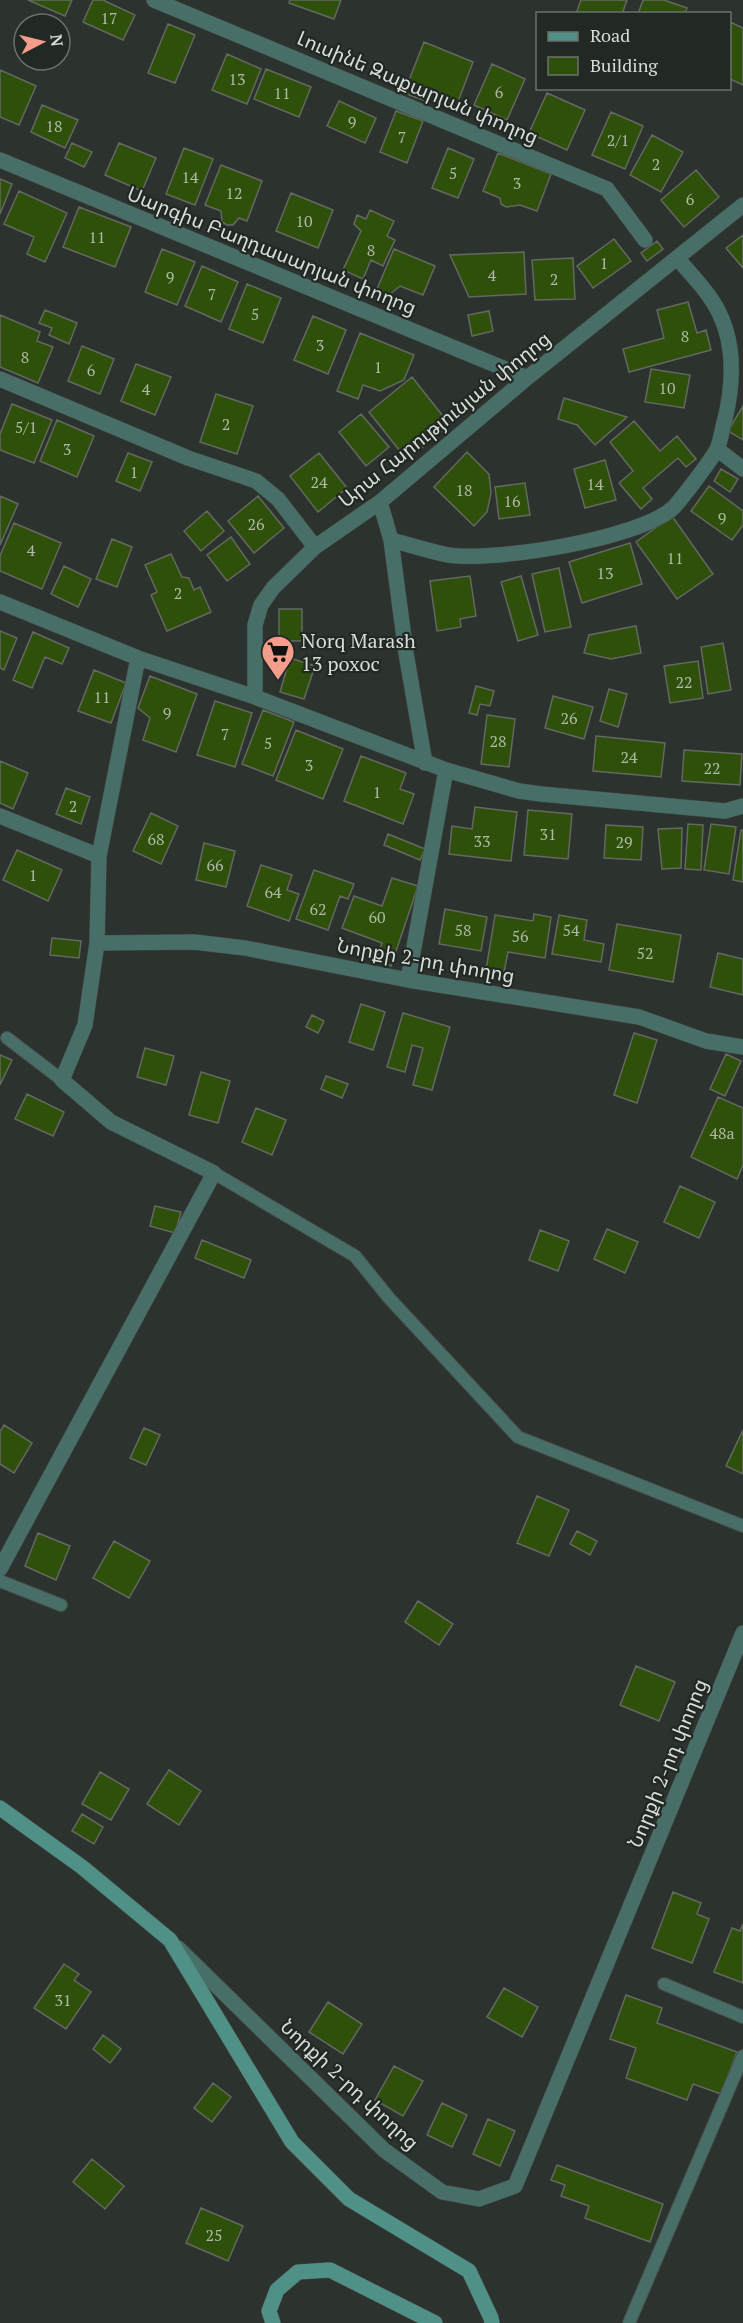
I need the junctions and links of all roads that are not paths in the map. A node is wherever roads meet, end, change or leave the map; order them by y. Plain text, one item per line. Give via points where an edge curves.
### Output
1 (154, 0) edge
2 (0, 160) edge
3 (743, 205) edge
4 (645, 240) dead end
5 (677, 258) junction
6 (527, 378) junction
7 (0, 379) edge
8 (717, 449) junction
9 (743, 469) edge
10 (380, 502) junction
11 (391, 540) junction
12 (315, 547) junction
13 (0, 603) edge
14 (138, 658) junction
15 (255, 697) junction
16 (425, 763) junction
17 (446, 770) junction
18 (743, 806) edge
19 (0, 816) edge
20 (99, 856) junction
21 (97, 943) junction
22 (408, 980) junction
23 (7, 1038) dead end
24 (743, 1047) edge
25 (62, 1080) junction
26 (214, 1173) junction
27 (743, 1526) edge
28 (0, 1569) edge
29 (0, 1581) edge
30 (61, 1605) dead end
31 (743, 1633) edge
32 (0, 1808) edge
33 (170, 1940) junction
34 (664, 1984) dead end
35 (743, 2017) edge
36 (743, 2056) edge
37 (273, 2323) edge
38 (435, 2323) edge
39 (492, 2323) edge
40 (629, 2323) edge

1 - 4 street, Լուսինե Զաքարյան փողոց via 607,189
2 - 6 street, Սարգիս Բաղդասարյան փողոց
3 - 5 street, Արա Հարությունյան փողոց
5 - 6 street, Արա Հարությունյան փողոց
5 - 8 street via 710,297 730,346 731,392
6 - 10 street, Արա Հարությունյան փողոց
7 - 12 street via 188,458 256,481 278,499
8 - 9 street
8 - 11 street via 672,508 630,529 533,552 490,556 449,555
10 - 11 street
10 - 12 street, Արա Հարությունյան փողոց
11 - 16 street
12 - 15 street, Արա Հարությունյան փողոց via 261,605 255,625
13 - 14 street
14 - 15 street
14 - 20 street
15 - 16 street
16 - 17 street
17 - 18 street via 541,794 725,811
17 - 22 street
19 - 20 street
20 - 21 street
21 - 22 street, Նորքի 2-րդ փողոց via 194,942 245,948
21 - 25 street via 85,1025
22 - 24 street, Նորքի 2-րդ փողոց via 639,1017 706,1041
23 - 25 lane
25 - 26 street via 111,1122
26 - 27 lane via 355,1256 518,1437
26 - 28 street
29 - 30 lane
31 - 33 street, Նորքի 2-րդ փողոց via 515,2186 479,2199 442,2192 384,2150
32 - 33 main road
33 - 39 main road via 292,2142 349,2199 469,2271
34 - 35 lane
36 - 40 lane
37 - 38 main road via 268,2311 277,2290 298,2272 330,2270

